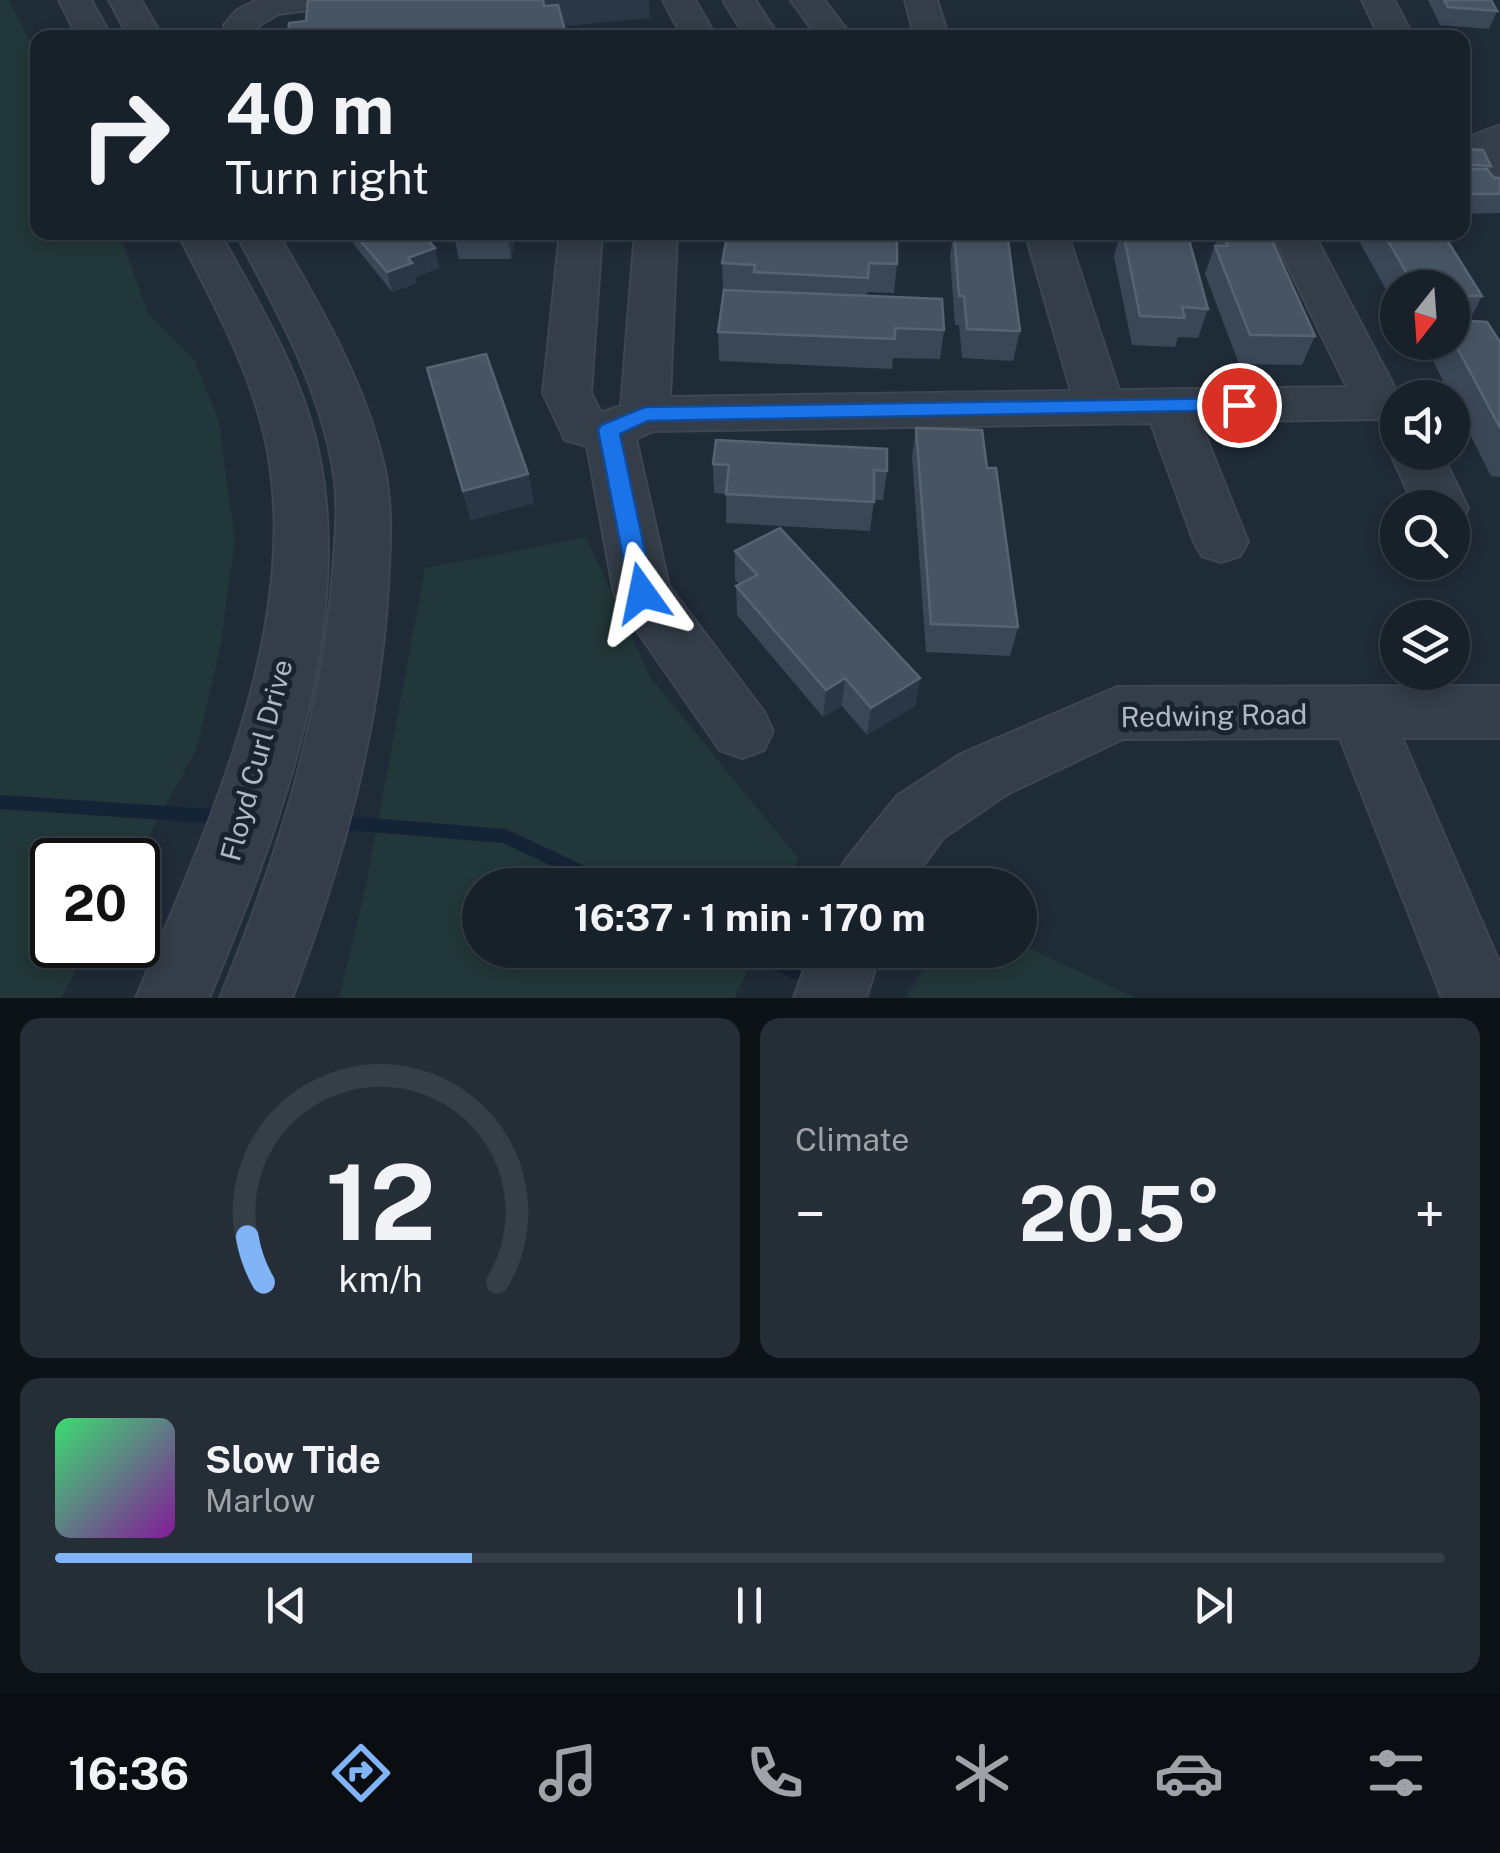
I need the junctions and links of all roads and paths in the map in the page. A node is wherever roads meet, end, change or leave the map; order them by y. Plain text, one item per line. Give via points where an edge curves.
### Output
1 (75, 0) edge
2 (125, 0) edge
3 (320, 0) edge
4 (678, 0) edge
5 (739, 0) edge
6 (807, 0) edge
7 (921, 0) edge
8 (1378, 0) edge
9 (236, 21) edge
10 (91, 30) edge
11 (142, 30) edge
12 (695, 30) edge
13 (758, 30) edge
14 (830, 30) edge
15 (930, 30) edge
16 (1394, 30) edge
17 (202, 240) edge
18 (260, 240) edge
19 (580, 240) edge
20 (655, 240) edge
21 (1048, 240) edge
22 (1296, 240) edge
23 (1380, 398) edge
24 (1169, 406) junction
25 (1100, 407) junction
26 (1380, 413) edge
27 (627, 422) junction
28 (1221, 542) dead end
29 (1360, 712) junction
30 (1500, 712) edge
31 (742, 730) dead end
32 (881, 868) edge
33 (840, 968) edge
34 (172, 998) edge
35 (256, 998) edge
36 (830, 998) edge
37 (1478, 998) edge

1 - 10 street
2 - 11 street
3 - 9 street via 274,6
4 - 12 street
5 - 13 street
6 - 14 street
7 - 15 street
8 - 16 street
17 - 34 street, Floyd Curl Drive via 277,394 297,476 299,539 292,625 265,751 220,893
18 - 35 street via 332,377 358,462 363,528 359,618 337,749 296,899
19 - 27 street via 567,393 583,428
20 - 27 street
21 - 25 street
22 - 23 street
24 - 25 street
24 - 26 street
24 - 28 street
25 - 27 street
27 - 31 street via 642,593
29 - 30 street, Redwing Road
29 - 32 street, Redwing Road via 1117,713 984,774 920,818
29 - 37 street
33 - 36 street

